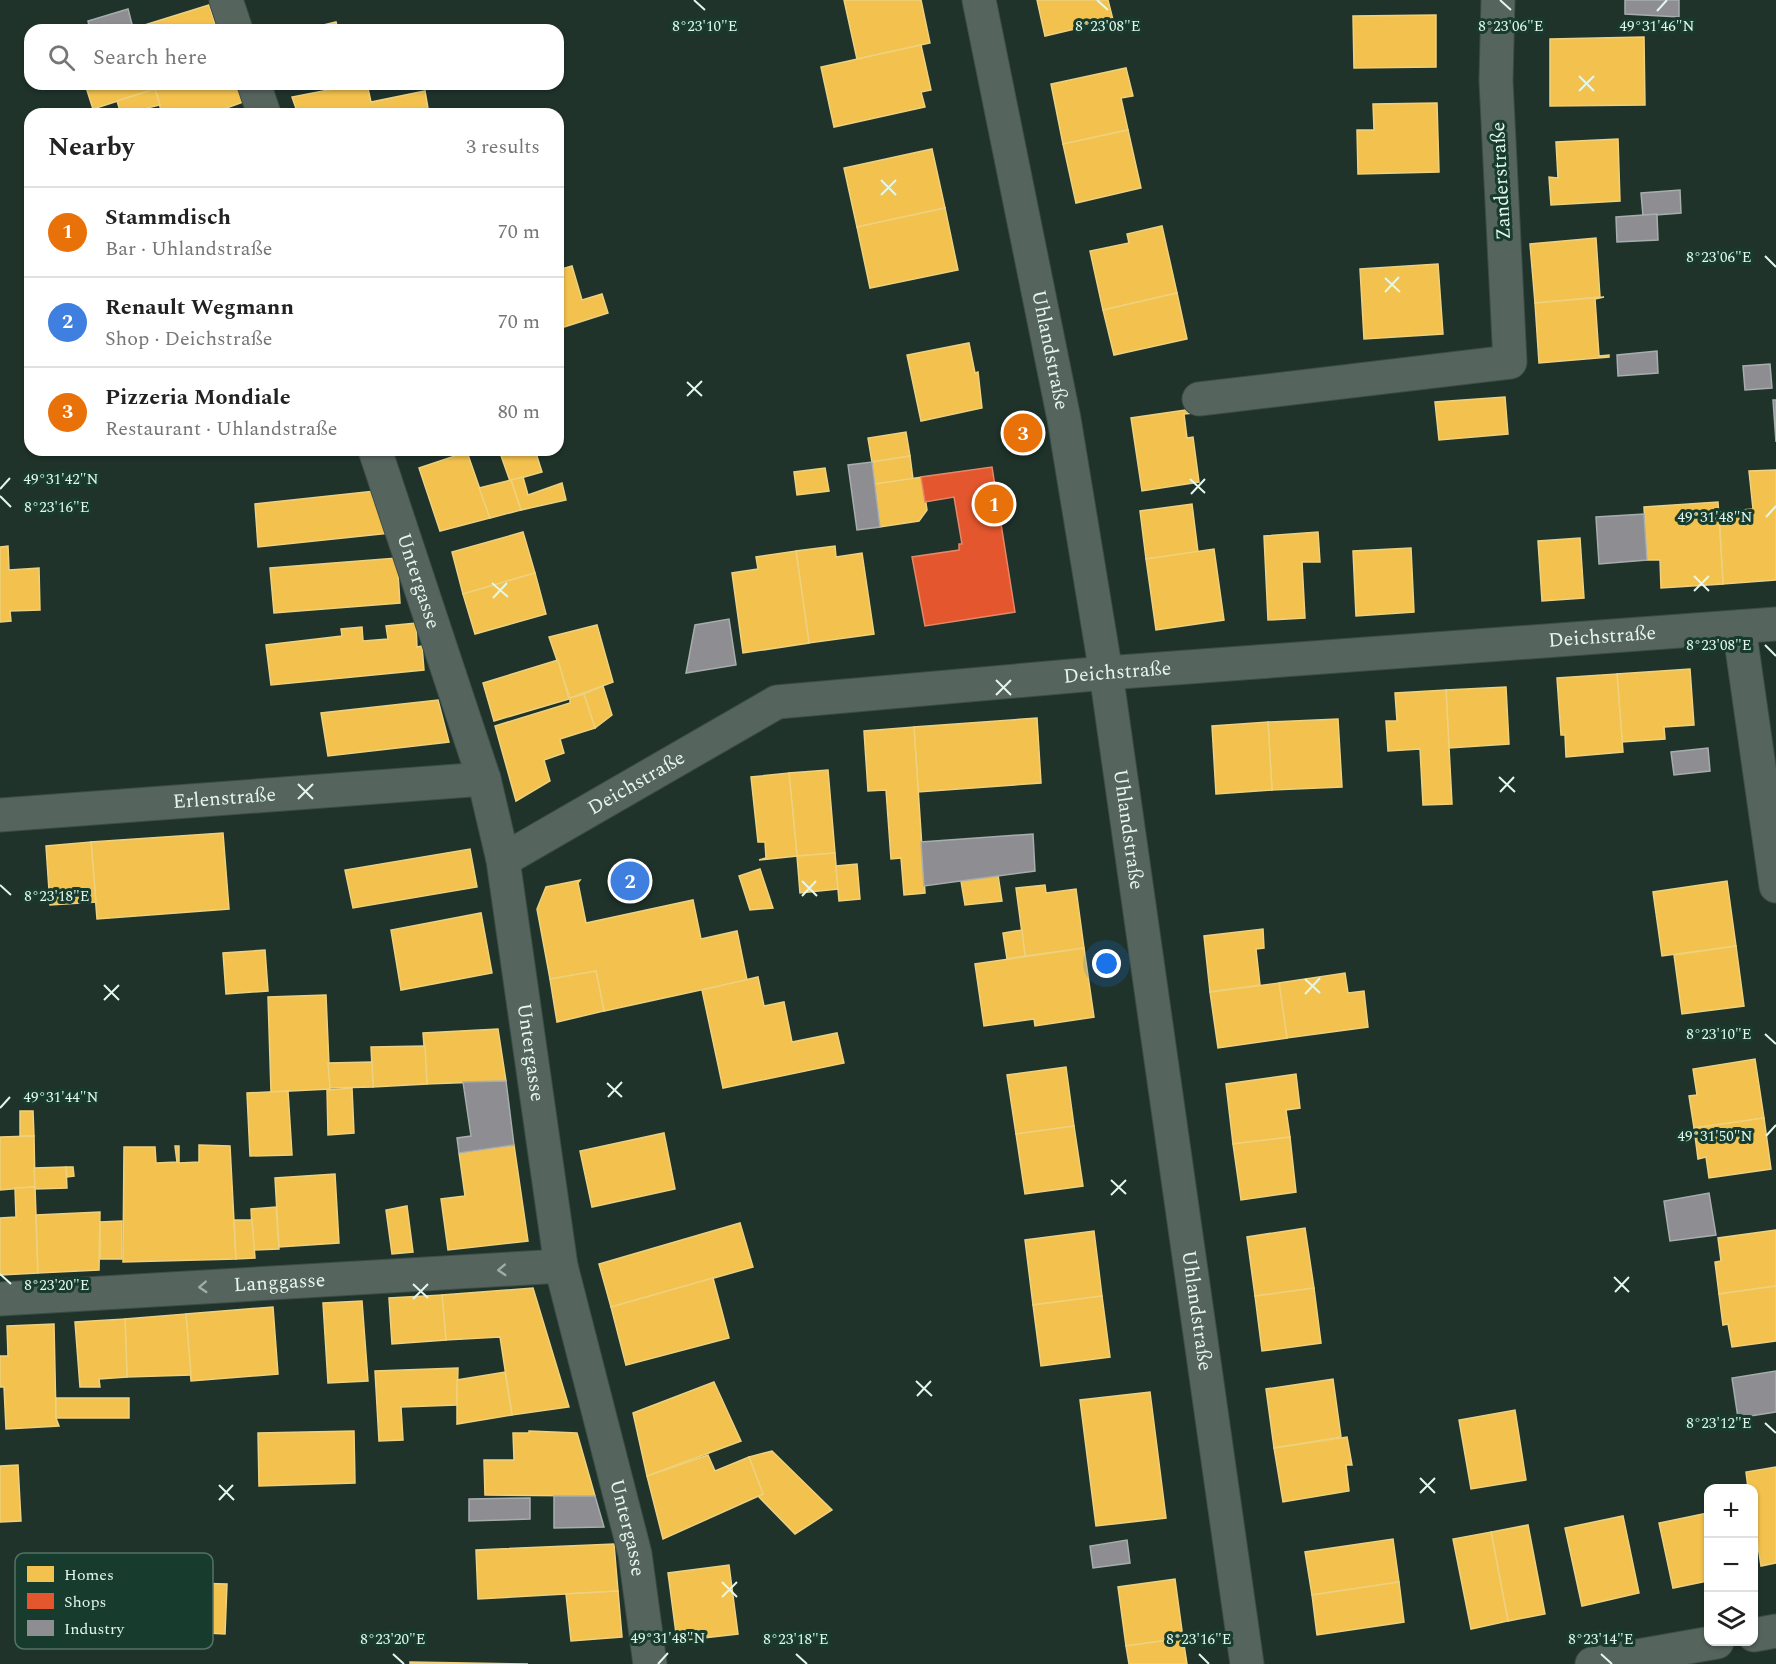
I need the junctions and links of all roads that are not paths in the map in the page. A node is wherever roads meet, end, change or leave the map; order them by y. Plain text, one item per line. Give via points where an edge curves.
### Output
1 (226, 0) edge
2 (979, 0) edge
3 (1498, 0) edge
4 (234, 24) edge
5 (256, 90) edge
6 (262, 108) edge
7 (1198, 399) dead end
8 (377, 456) edge
9 (1776, 624) edge
10 (1739, 627) junction
11 (1106, 673) junction
12 (484, 779) junction
13 (0, 815) edge
14 (503, 860) junction
15 (1776, 886) edge
16 (561, 1266) junction
17 (0, 1299) edge
18 (1776, 1631) edge
19 (1758, 1634) edge
20 (1704, 1643) edge
21 (650, 1664) edge
22 (1247, 1664) edge
23 (1592, 1664) edge

1 - 4 street
2 - 11 street, Uhlandstraße via 1064,419
3 - 7 street, Zanderstraße via 1496,81 1510,362
5 - 6 street
8 - 12 street, Untergasse
9 - 10 street, Deichstraße
10 - 11 street, Deichstraße
10 - 15 street
11 - 14 street, Deichstraße via 777,702
11 - 22 street, Uhlandstraße
12 - 13 street, Erlenstraße
12 - 14 street, Untergasse
14 - 16 street, Untergasse
16 -> 17 street, Langgasse
16 - 21 street, Untergasse via 635,1554
18 - 19 street
20 - 23 street

